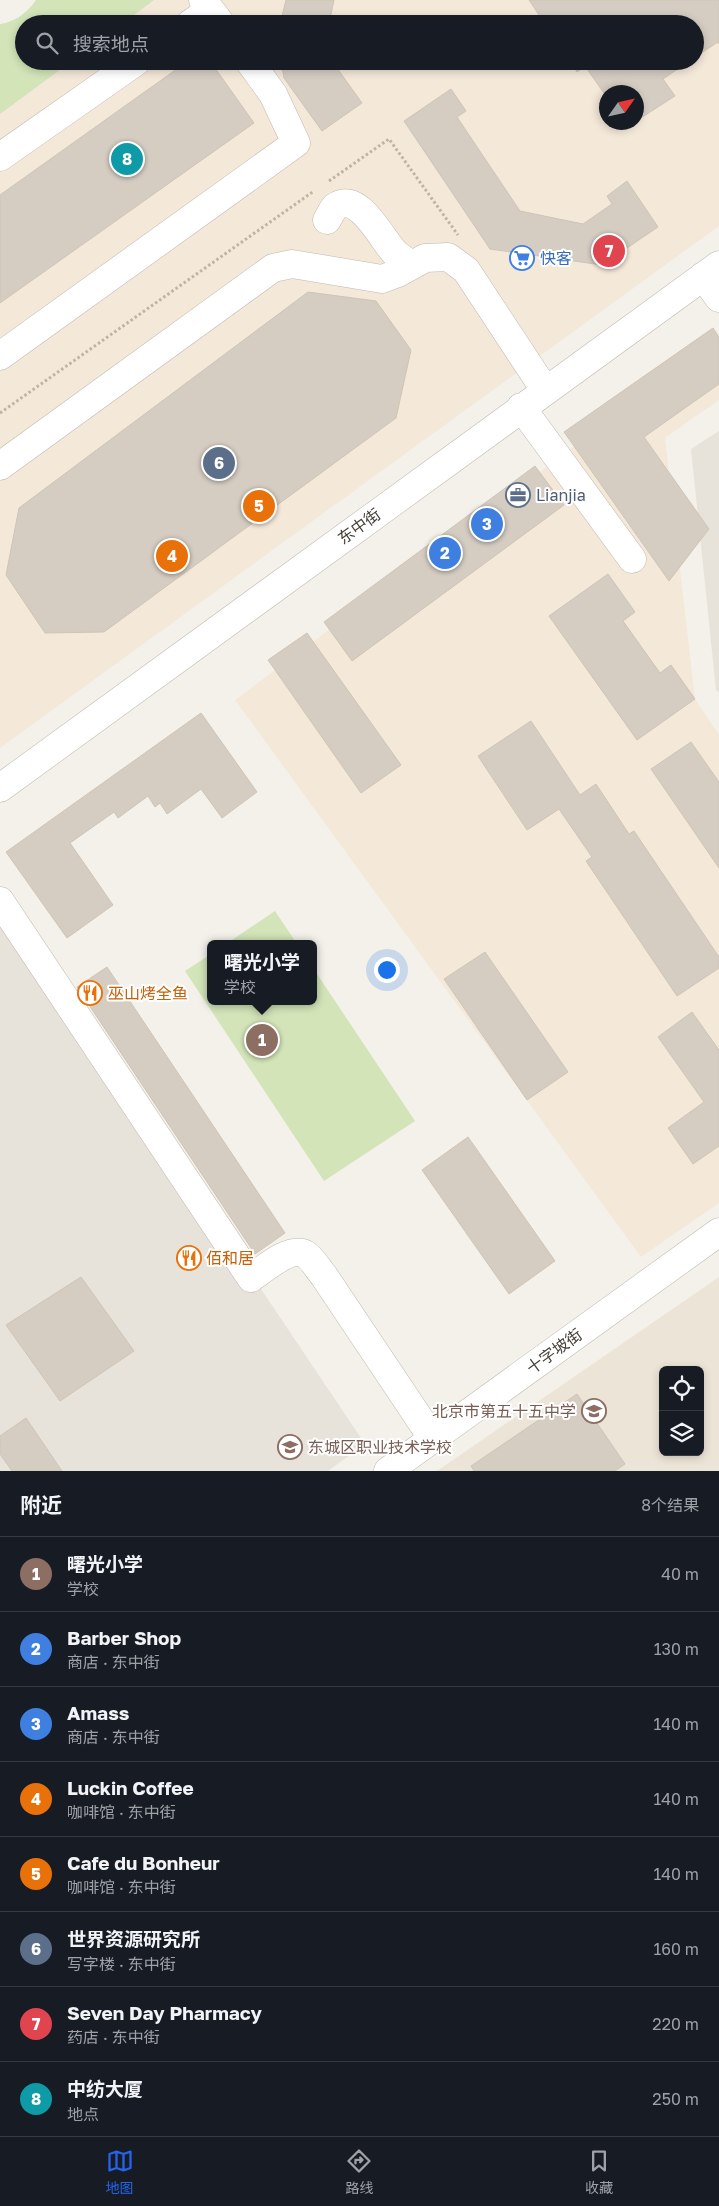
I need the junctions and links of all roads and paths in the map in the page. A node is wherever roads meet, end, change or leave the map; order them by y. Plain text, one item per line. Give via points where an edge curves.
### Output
1 (123, 70) edge
2 (256, 70) edge
3 (0, 157) edge
4 (327, 220) dead end
5 (412, 265) junction
6 (711, 270) edge
7 (719, 298) edge
8 (0, 356) edge
9 (545, 390) junction
10 (521, 407) junction
11 (0, 466) edge
12 (632, 559) dead end
13 (0, 788) edge
14 (0, 901) edge
15 (719, 1232) edge
16 (433, 1439) junction
17 (388, 1471) edge

1 - 3 street
2 - 8 street via 273,94 296,143
4 - 5 street via 335,207 343,204 356,206 373,222 395,253
5 - 9 street via 426,258 448,257 466,270
5 - 11 street via 382,279 292,264 273,268
6 - 7 street
6 - 9 street, 东中街
9 - 10 street, 东中街
10 - 12 street
10 - 13 street, 东中街
14 - 16 street via 251,1278 285,1255 305,1254 324,1276
15 - 16 street, 十字坡街
16 - 17 street, 十字坡街

